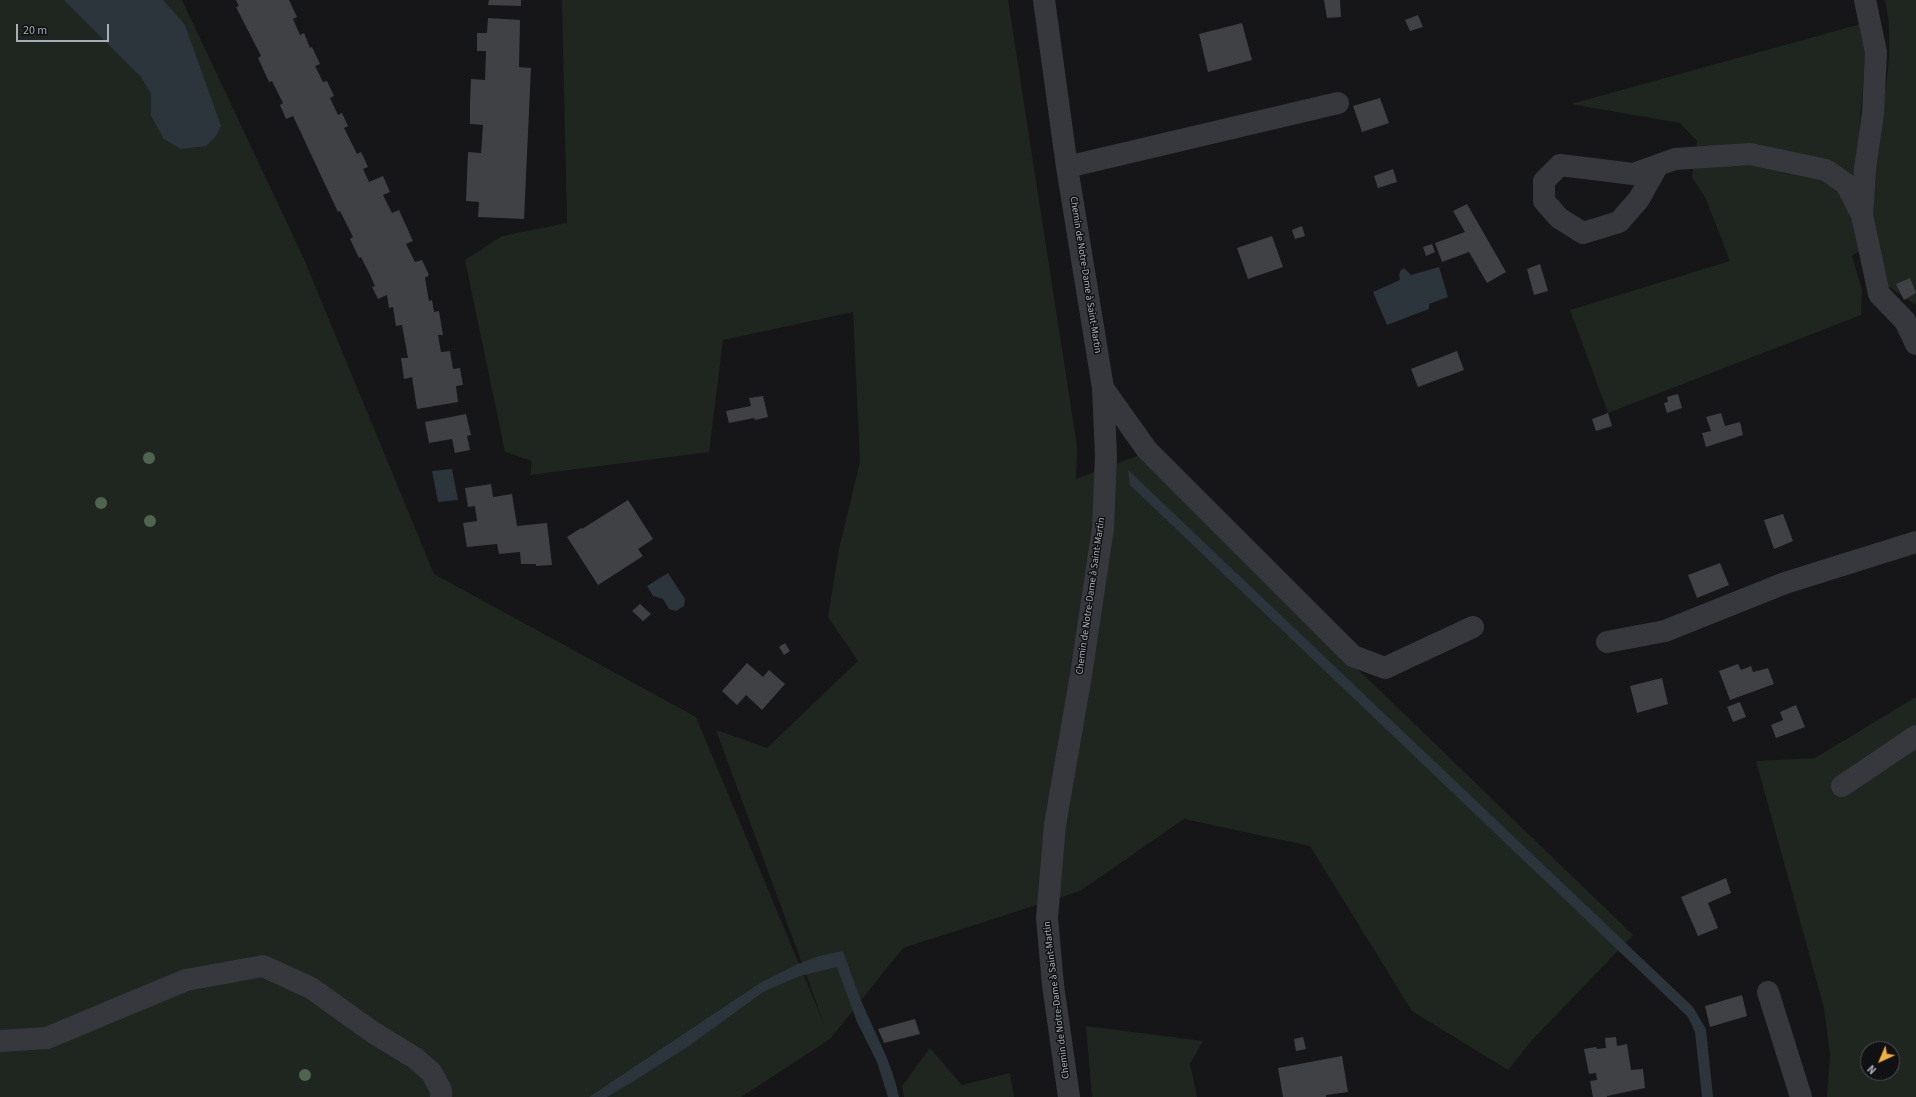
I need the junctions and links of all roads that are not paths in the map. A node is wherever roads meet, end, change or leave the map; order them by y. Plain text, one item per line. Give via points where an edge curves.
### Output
1 (1044, 0) edge
2 (1865, 0) edge
3 (1338, 103) dead end
4 (1658, 165) junction
5 (1067, 167) junction
6 (1862, 215) junction
7 (1916, 344) edge
8 (1103, 388) junction
9 (1916, 542) edge
10 (1473, 627) dead end
11 (1606, 642) dead end
12 (1916, 736) edge
13 (1842, 786) dead end
14 (1768, 992) dead end
15 (0, 1041) edge
16 (441, 1097) edge
17 (1068, 1097) edge
18 (1801, 1097) edge

1 - 5 street, Chemin de Notre-Dame à Saint-Martin
2 - 6 street via 1876,52 1873,113
3 - 5 street
4 - 4 street via 1633,174 1560,165 1544,181 1544,201 1559,218 1583,233 1619,222 1639,199
4 - 6 street via 1675,159 1750,154 1826,170 1846,184
5 - 8 street, Chemin de Notre-Dame à Saint-Martin
6 - 7 street via 1879,294 1905,322
8 - 10 street via 1147,450 1353,656 1385,668
8 - 17 street, Chemin de Notre-Dame à Saint-Martin via 1106,456 1103,528 1055,825 1047,918
9 - 11 street via 1785,583 1665,631
12 - 13 street
14 - 18 street
15 - 16 street via 46,1038 186,980 263,966 311,988 374,1034 415,1058 431,1072 441,1090

